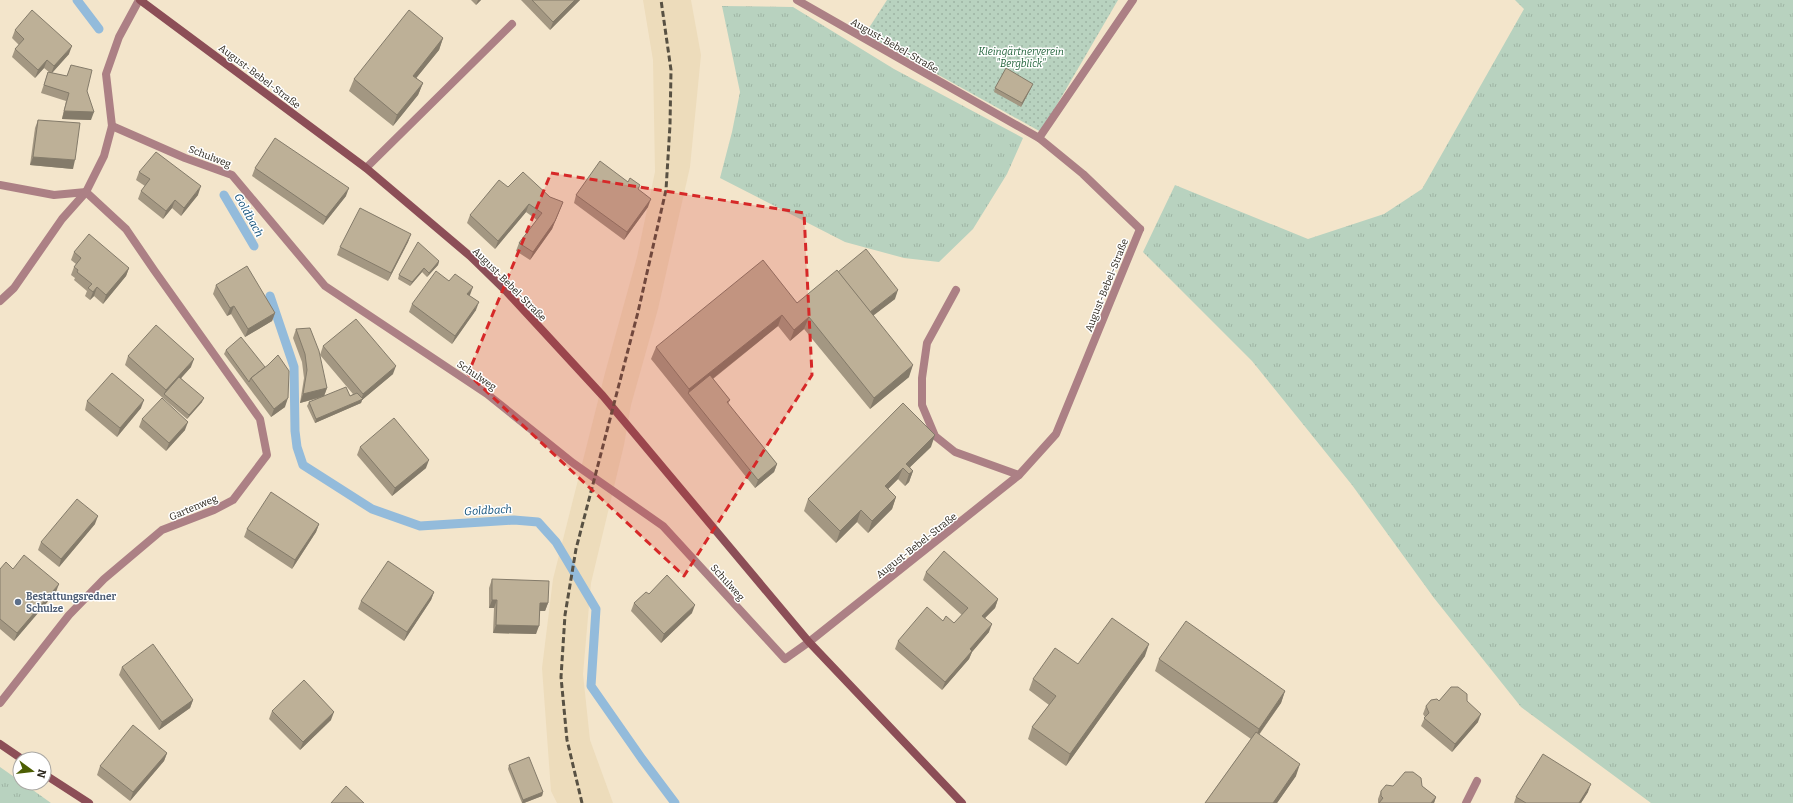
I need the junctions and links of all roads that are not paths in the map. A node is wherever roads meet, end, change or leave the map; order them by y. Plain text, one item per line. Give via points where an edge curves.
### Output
1 (140, 0) edge
2 (797, 0) edge
3 (1133, 0) edge
4 (512, 24) dead end
5 (112, 126) junction
6 (1039, 138) junction
7 (366, 168) junction
8 (0, 185) edge
9 (86, 192) junction
10 (956, 290) dead end
11 (0, 301) edge
12 (1019, 475) junction
13 (809, 642) junction
14 (0, 703) edge
15 (0, 744) edge
16 (12, 752) edge
17 (52, 779) edge
18 (1477, 781) dead end
19 (89, 803) edge
20 (962, 803) edge
21 (1466, 803) edge

1 - 5 street via 119,38 106,74
1 - 7 street, August-Bebel-Straße
2 - 6 street, August-Bebel-Straße
3 - 6 street
4 - 7 street
5 - 9 street via 104,156
5 - 13 street, Schulweg via 184,158 232,175 325,286 487,394 573,463 663,526 785,659
6 - 12 street, August-Bebel-Straße via 1083,174 1140,229 1056,434
7 - 13 street, August-Bebel-Straße via 464,251 507,292 603,396
8 - 9 street via 54,195
9 - 11 street via 62,218 14,288
9 - 14 street, Gartenweg via 126,228 260,419 267,455 233,500 162,530 104,579 69,615
10 - 12 street via 927,343 922,378 922,405 935,436 955,452
12 - 13 street, August-Bebel-Straße
13 - 20 street, August-Bebel-Straße
15 - 16 street
17 - 19 street
18 - 21 street

